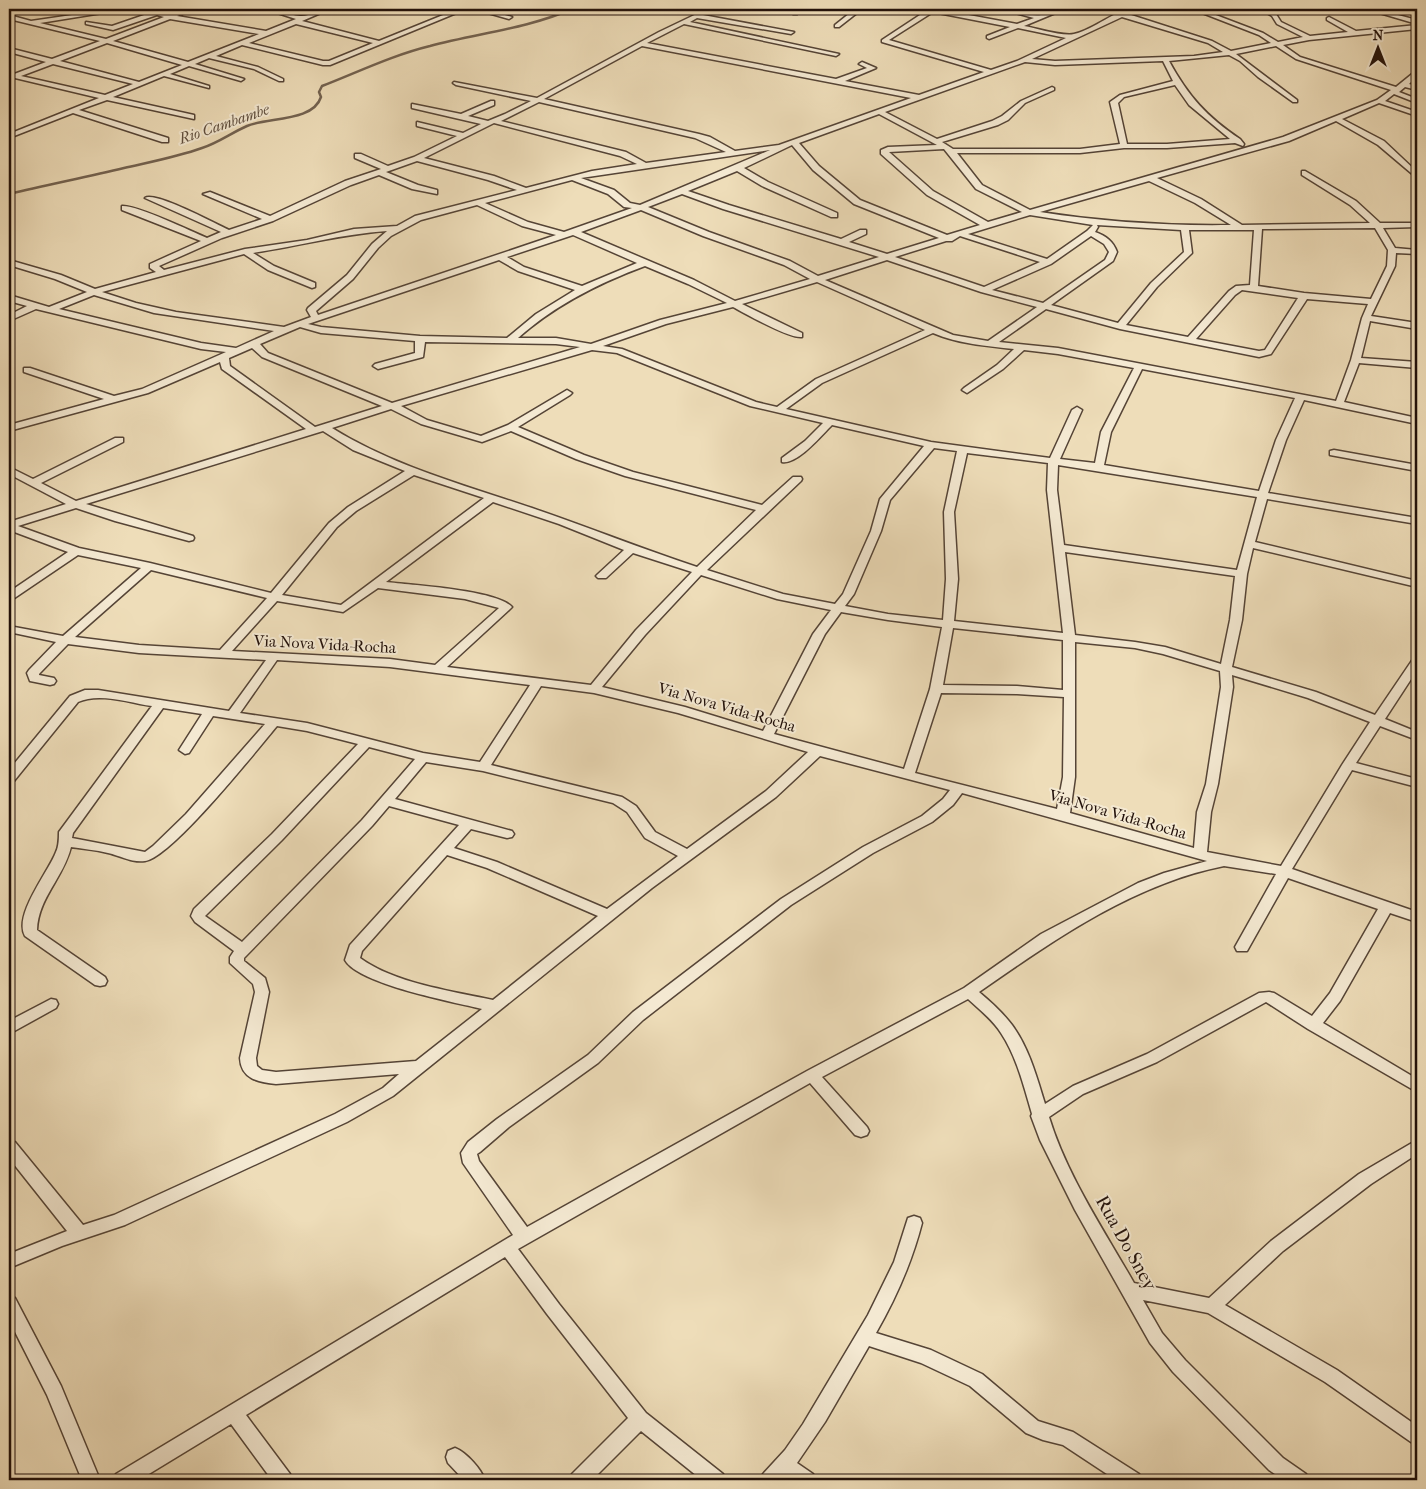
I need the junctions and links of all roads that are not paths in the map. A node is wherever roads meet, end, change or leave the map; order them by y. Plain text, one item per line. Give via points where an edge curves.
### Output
1 (124, 9) edge
2 (144, 9) edge
3 (191, 9) edge
4 (268, 9) edge
5 (327, 9) edge
6 (463, 9) edge
7 (477, 9) edge
8 (711, 9) edge
9 (859, 9) edge
10 (923, 9) edge
11 (1003, 9) edge
12 (1062, 9) edge
13 (1134, 9) edge
14 (1195, 9) edge
15 (1263, 9) edge
16 (1369, 9) edge
17 (932, 10) edge
18 (157, 13) junction
19 (1417, 13) edge
20 (1120, 14) junction
21 (697, 16) junction
22 (9, 17) edge
23 (170, 17) junction
24 (509, 17) dead end
25 (1040, 18) junction
26 (1403, 18) junction
27 (299, 20) junction
28 (1329, 20) dead end
29 (27, 22) junction
30 (683, 22) junction
31 (1417, 22) edge
32 (88, 23) dead end
33 (9, 24) edge
34 (837, 26) dead end
35 (1014, 27) junction
36 (1417, 27) edge
37 (792, 32) dead end
38 (267, 33) junction
39 (1354, 33) junction
40 (989, 37) dead end
41 (1073, 37) junction
42 (1309, 38) junction
43 (106, 41) junction
44 (242, 43) junction
45 (379, 43) junction
46 (642, 44) junction
47 (1277, 44) junction
48 (9, 50) edge
49 (1232, 53) junction
50 (836, 54) dead end
51 (208, 56) junction
52 (1165, 59) junction
53 (1025, 60) junction
54 (54, 62) junction
55 (189, 64) junction
56 (862, 64) dead end
57 (993, 72) junction
58 (1417, 72) edge
59 (163, 74) junction
60 (11, 77) edge
61 (241, 79) dead end
62 (282, 80) dead end
63 (838, 81) junction
64 (1177, 82) junction
65 (456, 83) dead end
66 (140, 84) junction
67 (1404, 85) junction
68 (207, 87) dead end
69 (1417, 88) edge
70 (1052, 89) dead end
71 (1395, 91) junction
72 (106, 97) junction
73 (919, 97) junction
74 (538, 100) junction
75 (1295, 101) dead end
76 (1379, 101) junction
77 (1417, 101) edge
78 (491, 103) dead end
79 (415, 106) dead end
80 (74, 111) junction
81 (880, 112) junction
82 (449, 113) junction
83 (1417, 114) edge
84 (463, 116) junction
85 (191, 118) dead end
86 (1337, 119) junction
87 (491, 122) junction
88 (420, 124) dead end
89 (429, 126) junction
90 (20, 132) junction
91 (463, 135) junction
92 (9, 136) edge
93 (32, 137) dead end
94 (165, 140) dead end
95 (937, 140) junction
96 (1237, 141) junction
97 (794, 142) junction
98 (782, 146) junction
99 (1124, 146) junction
100 (948, 149) junction
101 (1247, 150) junction
102 (734, 152) junction
103 (358, 156) dead end
104 (417, 159) junction
105 (644, 165) junction
106 (738, 168) junction
107 (388, 169) junction
108 (378, 172) junction
109 (1305, 173) dead end
110 (1417, 176) edge
111 (573, 178) junction
112 (1152, 179) junction
113 (525, 190) junction
114 (682, 191) junction
115 (434, 192) dead end
116 (207, 194) dead end
117 (149, 198) dead end
118 (479, 203) junction
119 (124, 208) dead end
120 (642, 208) junction
121 (1030, 213) junction
122 (834, 214) dead end
123 (270, 219) junction
124 (1097, 223) junction
125 (987, 225) junction
126 (1417, 225) edge
127 (1378, 226) junction
128 (397, 228) junction
129 (1185, 228) junction
130 (1242, 228) junction
131 (1258, 228) junction
132 (863, 232) dead end
133 (228, 233) junction
134 (570, 233) junction
135 (962, 234) junction
136 (1090, 234) junction
137 (949, 238) junction
138 (207, 241) junction
139 (842, 242) junction
140 (1392, 250) junction
141 (245, 251) junction
142 (1417, 252) edge
143 (501, 257) junction
144 (888, 258) junction
145 (9, 262) edge
146 (1048, 262) junction
147 (644, 263) junction
148 (162, 274) junction
149 (817, 279) junction
150 (312, 285) dead end
151 (1254, 287) junction
152 (581, 289) junction
153 (984, 290) junction
154 (94, 292) junction
155 (1304, 296) junction
156 (9, 298) edge
157 (1372, 302) junction
158 (735, 303) junction
159 (36, 306) junction
160 (1044, 306) junction
161 (50, 310) junction
162 (9, 318) edge
163 (1366, 318) junction
164 (316, 319) junction
165 (299, 324) junction
166 (1120, 326) junction
167 (1417, 326) edge
168 (285, 330) junction
169 (932, 330) junction
170 (799, 335) dead end
171 (420, 339) junction
172 (1191, 339) junction
173 (509, 341) junction
174 (254, 344) junction
175 (990, 344) junction
176 (591, 347) junction
177 (1022, 347) junction
178 (236, 351) junction
179 (224, 356) junction
180 (1356, 360) junction
181 (1417, 365) edge
182 (378, 366) dead end
183 (1139, 366) junction
184 (27, 370) dead end
185 (967, 390) dead end
186 (567, 393) dead end
187 (1301, 396) junction
188 (112, 399) junction
189 (1339, 404) junction
190 (392, 406) junction
191 (778, 410) junction
192 (1077, 410) dead end
193 (1417, 421) edge
194 (829, 422) junction
195 (10, 427) edge
196 (511, 428) junction
197 (320, 430) junction
198 (119, 440) dead end
199 (931, 445) junction
200 (964, 449) junction
201 (1334, 453) dead end
202 (786, 460) dead end
203 (1053, 462) junction
204 (1099, 467) junction
205 (1417, 468) edge
206 (9, 470) edge
207 (413, 471) junction
208 (797, 479) dead end
209 (32, 483) junction
210 (1262, 496) junction
211 (491, 498) junction
212 (77, 505) junction
213 (762, 509) junction
214 (1417, 521) edge
215 (9, 526) edge
216 (189, 538) dead end
217 (1249, 544) junction
218 (1058, 548) junction
219 (632, 549) junction
220 (76, 551) junction
221 (150, 566) junction
222 (701, 570) junction
223 (1241, 574) junction
224 (602, 576) dead end
225 (376, 584) junction
226 (1417, 584) edge
227 (9, 597) edge
228 (274, 597) junction
229 (839, 609) junction
230 (947, 624) junction
231 (9, 629) edge
232 (1069, 637) junction
233 (65, 640) junction
234 (222, 655) junction
235 (272, 658) junction
236 (1417, 662) edge
237 (439, 668) junction
238 (1226, 669) junction
239 (50, 681) dead end
240 (538, 682) junction
241 (594, 689) junction
242 (936, 689) junction
243 (1069, 694) junction
244 (159, 705) junction
245 (209, 712) junction
246 (232, 715) junction
247 (1377, 720) junction
248 (274, 722) junction
249 (766, 735) junction
250 (1417, 736) edge
251 (367, 742) junction
252 (185, 750) dead end
253 (817, 751) junction
254 (423, 757) junction
255 (1348, 764) junction
256 (483, 768) junction
257 (908, 776) junction
258 (9, 778) edge
259 (1417, 783) edge
260 (958, 788) junction
261 (387, 801) junction
262 (1063, 815) junction
263 (468, 824) junction
264 (507, 834) dead end
265 (65, 842) junction
266 (445, 850) junction
267 (1200, 854) junction
268 (687, 855) junction
269 (1224, 861) junction
270 (1283, 871) junction
271 (1387, 906) junction
272 (608, 916) junction
273 (1417, 917) edge
274 (1242, 947) dead end
275 (243, 950) junction
276 (100, 981) dead end
277 (969, 992) junction
278 (51, 1004) dead end
279 (493, 1006) junction
280 (1314, 1025) junction
281 (9, 1028) edge
282 (419, 1068) junction
283 (812, 1076) junction
284 (1417, 1086) edge
285 (1040, 1116) junction
286 (862, 1131) dead end
287 (1417, 1146) edge
288 (9, 1147) edge
289 (914, 1223) dead end
290 (79, 1233) junction
291 (524, 1237) junction
292 (508, 1248) junction
293 (9, 1261) edge
294 (1127, 1289) junction
295 (9, 1303) edge
296 (1212, 1306) junction
297 (865, 1337) junction
298 (234, 1413) junction
299 (640, 1419) junction
300 (1417, 1436) edge
301 (455, 1457) dead end
302 (785, 1466) junction
303 (91, 1480) edge
304 (123, 1480) edge
305 (283, 1480) edge
306 (476, 1480) edge
307 (579, 1480) edge
308 (716, 1480) edge
309 (770, 1480) edge
310 (806, 1480) edge
311 (1132, 1480) edge
312 (1299, 1480) edge

1 - 29 street
2 - 18 street
3 - 23 street
4 - 27 street
5 - 27 street
6 - 45 street
7 - 24 street
8 - 21 street
9 - 34 street
10 - 17 street
11 - 25 street
12 - 25 street
13 - 20 street
14 - 47 street via 1249,29
15 - 42 street
16 - 26 street
17 - 35 street
17 - 57 street via 883,40
18 - 23 street
18 - 32 street via 109,28
19 - 26 street
20 - 41 street
20 - 49 street via 1198,37
21 - 30 street
21 - 37 street
22 - 29 street
23 - 38 street
23 - 43 street
25 - 35 street
26 - 31 street
27 - 38 street
27 - 45 street
28 - 39 street
29 - 33 street
29 - 43 street
30 - 46 street
30 - 50 street
35 - 40 street
35 - 41 street
36 - 39 street
38 - 44 street
39 - 42 street
41 - 53 street
42 - 47 street
43 - 54 street
43 - 55 street
44 - 45 street via 326,64
44 - 51 street
46 - 63 street
46 - 74 street
47 - 49 street
47 - 71 street via 1298,58
48 - 54 street
49 - 52 street
49 - 75 street
51 - 55 street
51 - 62 street via 256,68
52 - 53 street via 1055,63
52 - 64 street
53 - 57 street
54 - 60 street
54 - 66 street
55 - 59 street
55 - 61 street
56 - 63 street via 873,68
57 - 73 street
58 - 67 street
59 - 66 street
59 - 68 street
60 - 72 street
63 - 73 street
64 - 96 street via 1192,103
64 - 99 street via 1122,96 1114,102
65 - 74 street
66 - 72 street
67 - 69 street
67 - 71 street
70 - 95 street via 1023,102 995,123
71 - 76 street
71 - 77 street
72 - 80 street
72 - 85 street
73 - 81 street
74 - 87 street
74 - 102 street via 707,138
76 - 83 street
76 - 86 street
78 - 84 street
79 - 82 street
80 - 90 street
80 - 94 street
81 - 95 street
81 - 97 street
82 - 84 street
82 - 89 street
84 - 87 street
86 - 101 street
86 - 110 street via 1381,143
87 - 91 street
87 - 105 street via 623,154
88 - 89 street
89 - 91 street
90 - 92 street
90 - 93 street
91 - 104 street
95 - 100 street
96 - 99 street
96 - 101 street
97 - 98 street
97 - 137 street via 816,168 858,202
98 - 102 street
98 - 106 street
99 - 100 street via 1080,151
100 - 121 street via 980,187
100 - 125 street via 888,149 884,152 930,193
101 - 112 street
102 - 105 street
103 - 107 street
104 - 107 street
104 - 113 street
105 - 111 street
106 - 114 street
106 - 122 street via 765,184
107 - 108 street
108 - 115 street
108 - 123 street
109 - 127 street via 1345,197
111 - 113 street
111 - 120 street via 611,192 627,205
112 - 121 street
112 - 130 street via 1198,201
113 - 118 street
114 - 120 street
114 - 139 street
116 - 123 street
117 - 133 street
118 - 128 street via 418,218
118 - 134 street via 525,224
119 - 138 street
120 - 134 street
120 - 149 street via 787,263
121 - 124 street
121 - 125 street
123 - 133 street
124 - 129 street
124 - 136 street
125 - 135 street
126 - 127 street
127 - 131 street
127 - 140 street
128 - 141 street via 354,231
128 - 164 street via 375,246 350,278 311,310
129 - 130 street
129 - 166 street via 1188,253 1154,285
130 - 131 street
131 - 151 street
132 - 139 street
133 - 138 street
134 - 143 street
134 - 147 street
135 - 137 street
135 - 146 street
136 - 146 street
136 - 160 street via 1112,246 1113,252 1108,260
137 - 144 street
138 - 148 street via 154,266
139 - 144 street
140 - 142 street
140 - 157 street via 1390,266
141 - 148 street
141 - 150 street via 271,268
143 - 152 street via 521,268
143 - 164 street
144 - 149 street
144 - 153 street
145 - 154 street
146 - 153 street
147 - 152 street
147 - 158 street
148 - 154 street
149 - 158 street
149 - 169 street
151 - 155 street
151 - 172 street via 1238,288
152 - 173 street via 539,314
153 - 160 street
154 - 161 street
154 - 168 street via 113,300 198,320
155 - 157 street
155 - 172 street via 1268,352 1259,354
156 - 159 street
157 - 163 street
158 - 170 street
158 - 176 street via 663,322
159 - 161 street
159 - 162 street
160 - 166 street
160 - 175 street
161 - 178 street via 201,346
163 - 167 street
163 - 180 street
164 - 165 street
165 - 168 street
165 - 171 street via 321,330
166 - 172 street
168 - 174 street
169 - 175 street via 957,339
169 - 191 street via 819,382
171 - 173 street
171 - 182 street via 420,355
173 - 176 street via 556,341
174 - 178 street
174 - 190 street via 264,355
175 - 177 street
176 - 190 street
176 - 191 street via 625,353 734,397
177 - 183 street
177 - 185 street
178 - 179 street
179 - 188 street via 145,391
179 - 197 street via 225,367
180 - 181 street
180 - 189 street
183 - 187 street
183 - 204 street via 1106,432
184 - 188 street
186 - 196 street
187 - 189 street
187 - 210 street via 1281,440
188 - 195 street
189 - 193 street
190 - 196 street via 424,422 476,439
190 - 197 street
191 - 194 street
192 - 203 street
194 - 199 street
194 - 202 street
196 - 213 street via 629,474
197 - 207 street
197 - 212 street
198 - 209 street
199 - 200 street
199 - 229 street via 885,500 876,531
200 - 203 street
200 - 230 street via 949,512 952,579
201 - 205 street
203 - 204 street
203 - 218 street via 1052,490
204 - 210 street
206 - 209 street
207 - 211 street
207 - 228 street via 352,509 333,525
208 - 213 street
209 - 212 street
210 - 214 street
210 - 217 street
211 - 219 street
211 - 225 street
212 - 215 street
212 - 216 street
213 - 222 street
215 - 220 street
217 - 223 street
217 - 226 street
218 - 223 street
218 - 232 street
219 - 222 street
219 - 224 street
220 - 221 street
220 - 227 street
221 - 228 street
221 - 233 street
222 - 229 street via 781,597
222 - 241 street via 642,631
223 - 238 street
225 - 228 street via 343,609
225 - 237 street via 469,596 504,605 505,610
228 - 234 street
229 - 230 street
229 - 249 street via 819,634
230 - 232 street
230 - 242 street
231 - 233 street, Via Nova Vida-Rocha
232 - 238 street via 1135,645
232 - 243 street
233 - 234 street, Via Nova Vida-Rocha
233 - 239 street via 33,673 34,678
234 - 235 street, Via Nova Vida-Rocha
235 - 237 street, Via Nova Vida-Rocha
235 - 246 street
236 - 247 street
237 - 240 street, Via Nova Vida-Rocha
238 - 247 street via 1339,704
238 - 267 street via 1226,697 1212,784 1204,812
240 - 241 street, Via Nova Vida-Rocha
240 - 256 street
241 - 249 street, Via Nova Vida-Rocha
242 - 243 street
242 - 257 street
243 - 262 street via 1069,777
244 - 245 street
244 - 258 street via 98,694 85,694 74,699
244 - 265 street via 66,832
245 - 246 street
245 - 252 street
246 - 248 street
247 - 250 street
247 - 255 street
248 - 251 street
248 - 265 street via 156,852 139,856
249 - 253 street, Via Nova Vida-Rocha
251 - 254 street
251 - 275 street via 277,837 199,912 200,920
253 - 257 street, Via Nova Vida-Rocha
253 - 268 street via 771,794
254 - 256 street
254 - 261 street
255 - 259 street
255 - 270 street
256 - 268 street via 626,803 653,837
257 - 260 street, Via Nova Vida-Rocha
260 - 262 street, Via Nova Vida-Rocha
260 - 291 street via 948,802 927,819 868,850 786,902 638,1016 572,1075 474,1147 469,1153 471,1163
261 - 263 street
261 - 275 street
262 - 267 street, Via Nova Vida-Rocha
263 - 264 street
263 - 266 street
265 - 276 street via 34,912 30,932
266 - 272 street via 492,865
266 - 279 street via 355,949 352,960 358,967 408,984
267 - 269 street, Via Nova Vida-Rocha
268 - 272 street
269 - 270 street, Via Nova Vida-Rocha
269 - 277 street via 1143,886 1046,938
270 - 271 street, Via Nova Vida-Rocha
270 - 274 street
271 - 273 street, Via Nova Vida-Rocha
271 - 280 street via 1335,997
272 - 279 street
275 - 282 street via 237,957 237,963 260,982 262,992 248,1058 251,1072 276,1078
277 - 283 street
277 - 285 street, Rua Do Sney via 1007,1029 1026,1068
278 - 281 street
279 - 282 street
280 - 284 street
280 - 285 street via 1264,997 1152,1058 1078,1090
282 - 290 street via 388,1092 341,1118 119,1220
283 - 286 street
283 - 291 street
285 - 294 street, Rua Do Sney via 1048,1140
287 - 296 street via 1365,1179 1277,1246
288 - 290 street
289 - 297 street via 903,1261
290 - 293 street
291 - 292 street
292 - 298 street
292 - 299 street
294 - 296 street
294 - 312 street, Rua Do Sney via 1166,1352 1276,1464
295 - 303 street via 48,1377
296 - 300 street via 1331,1376
297 - 302 street
297 - 311 street via 925,1356 976,1380 1032,1427 1067,1438
298 - 304 street
298 - 305 street
299 - 307 street
299 - 308 street
301 - 306 street
302 - 309 street
302 - 310 street

